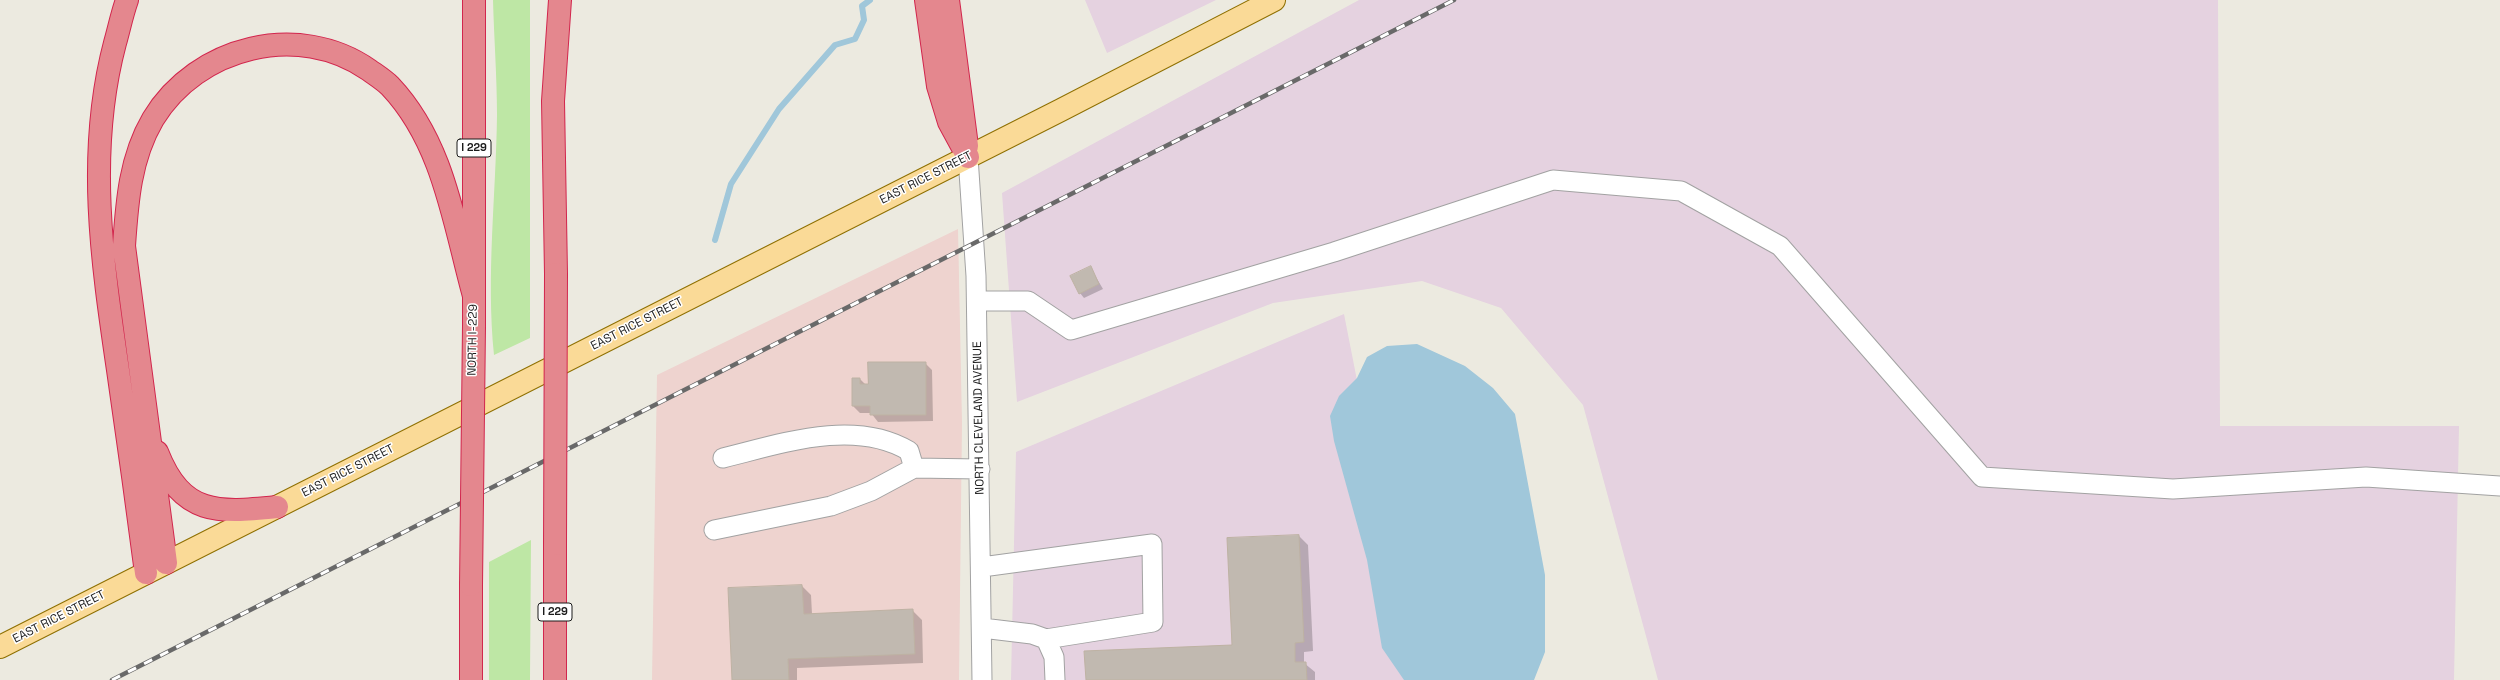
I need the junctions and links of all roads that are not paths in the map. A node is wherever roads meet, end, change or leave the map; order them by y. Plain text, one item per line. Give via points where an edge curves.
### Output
1 (127, 0) edge
2 (474, 0) edge
3 (553, 0) edge
4 (560, 0) edge
5 (926, 0) edge
6 (948, 0) edge
7 (1265, 2) edge
8 (553, 102) junction
9 (968, 157) junction
10 (474, 296) junction
11 (976, 301) junction
12 (148, 429) junction
13 (723, 458) dead end
14 (914, 468) junction
15 (980, 469) junction
16 (2500, 486) edge
17 (277, 507) junction
18 (714, 530) dead end
19 (166, 563) junction
20 (982, 567) junction
21 (146, 573) junction
22 (982, 628) junction
23 (1046, 639) junction
24 (0, 647) edge
25 (471, 680) edge
26 (555, 680) edge
27 (982, 680) edge
28 (1055, 680) edge

1 - 21 highway via 109,64 101,108 98,149 99,196 106,290
2 - 10 highway, NORTH I-229 / I 229
3 - 8 highway, I 229
4 - 8 highway
5 - 9 highway via 938,86 949,122
6 - 9 highway
7 - 9 main road, EAST RICE STREET
8 - 26 highway, I 229, bridge via 556,274
9 - 11 street, NORTH CLEVELAND AVENUE
9 - 17 main road, EAST RICE STREET
10 - 12 highway via 441,172 427,139 410,110 389,84 362,65 337,52 294,45 265,44 241,50 201,69 171,96 153,120 132,170 127,196 124,246
10 - 25 highway, NORTH I-229 / I 229, bridge
11 - 15 street, NORTH CLEVELAND AVENUE
11 - 16 street via 1028,301 1071,330 1334,252 1553,180 1681,191 1780,246 1982,477 2173,490 2366,477
12 - 17 highway via 167,473 188,499 220,510
12 - 19 highway
13 - 14 street via 822,436 872,436 909,451
14 - 15 street
14 - 18 street via 871,491 831,506
15 - 20 street, NORTH CLEVELAND AVENUE
17 - 19 main road, EAST RICE STREET
19 - 21 main road, EAST RICE STREET
20 - 22 street, NORTH CLEVELAND AVENUE
20 - 23 street via 1152,544 1153,622
21 - 24 main road, EAST RICE STREET
22 - 23 street via 1032,634
22 - 27 street, NORTH CLEVELAND AVENUE
23 - 28 street via 1054,657

